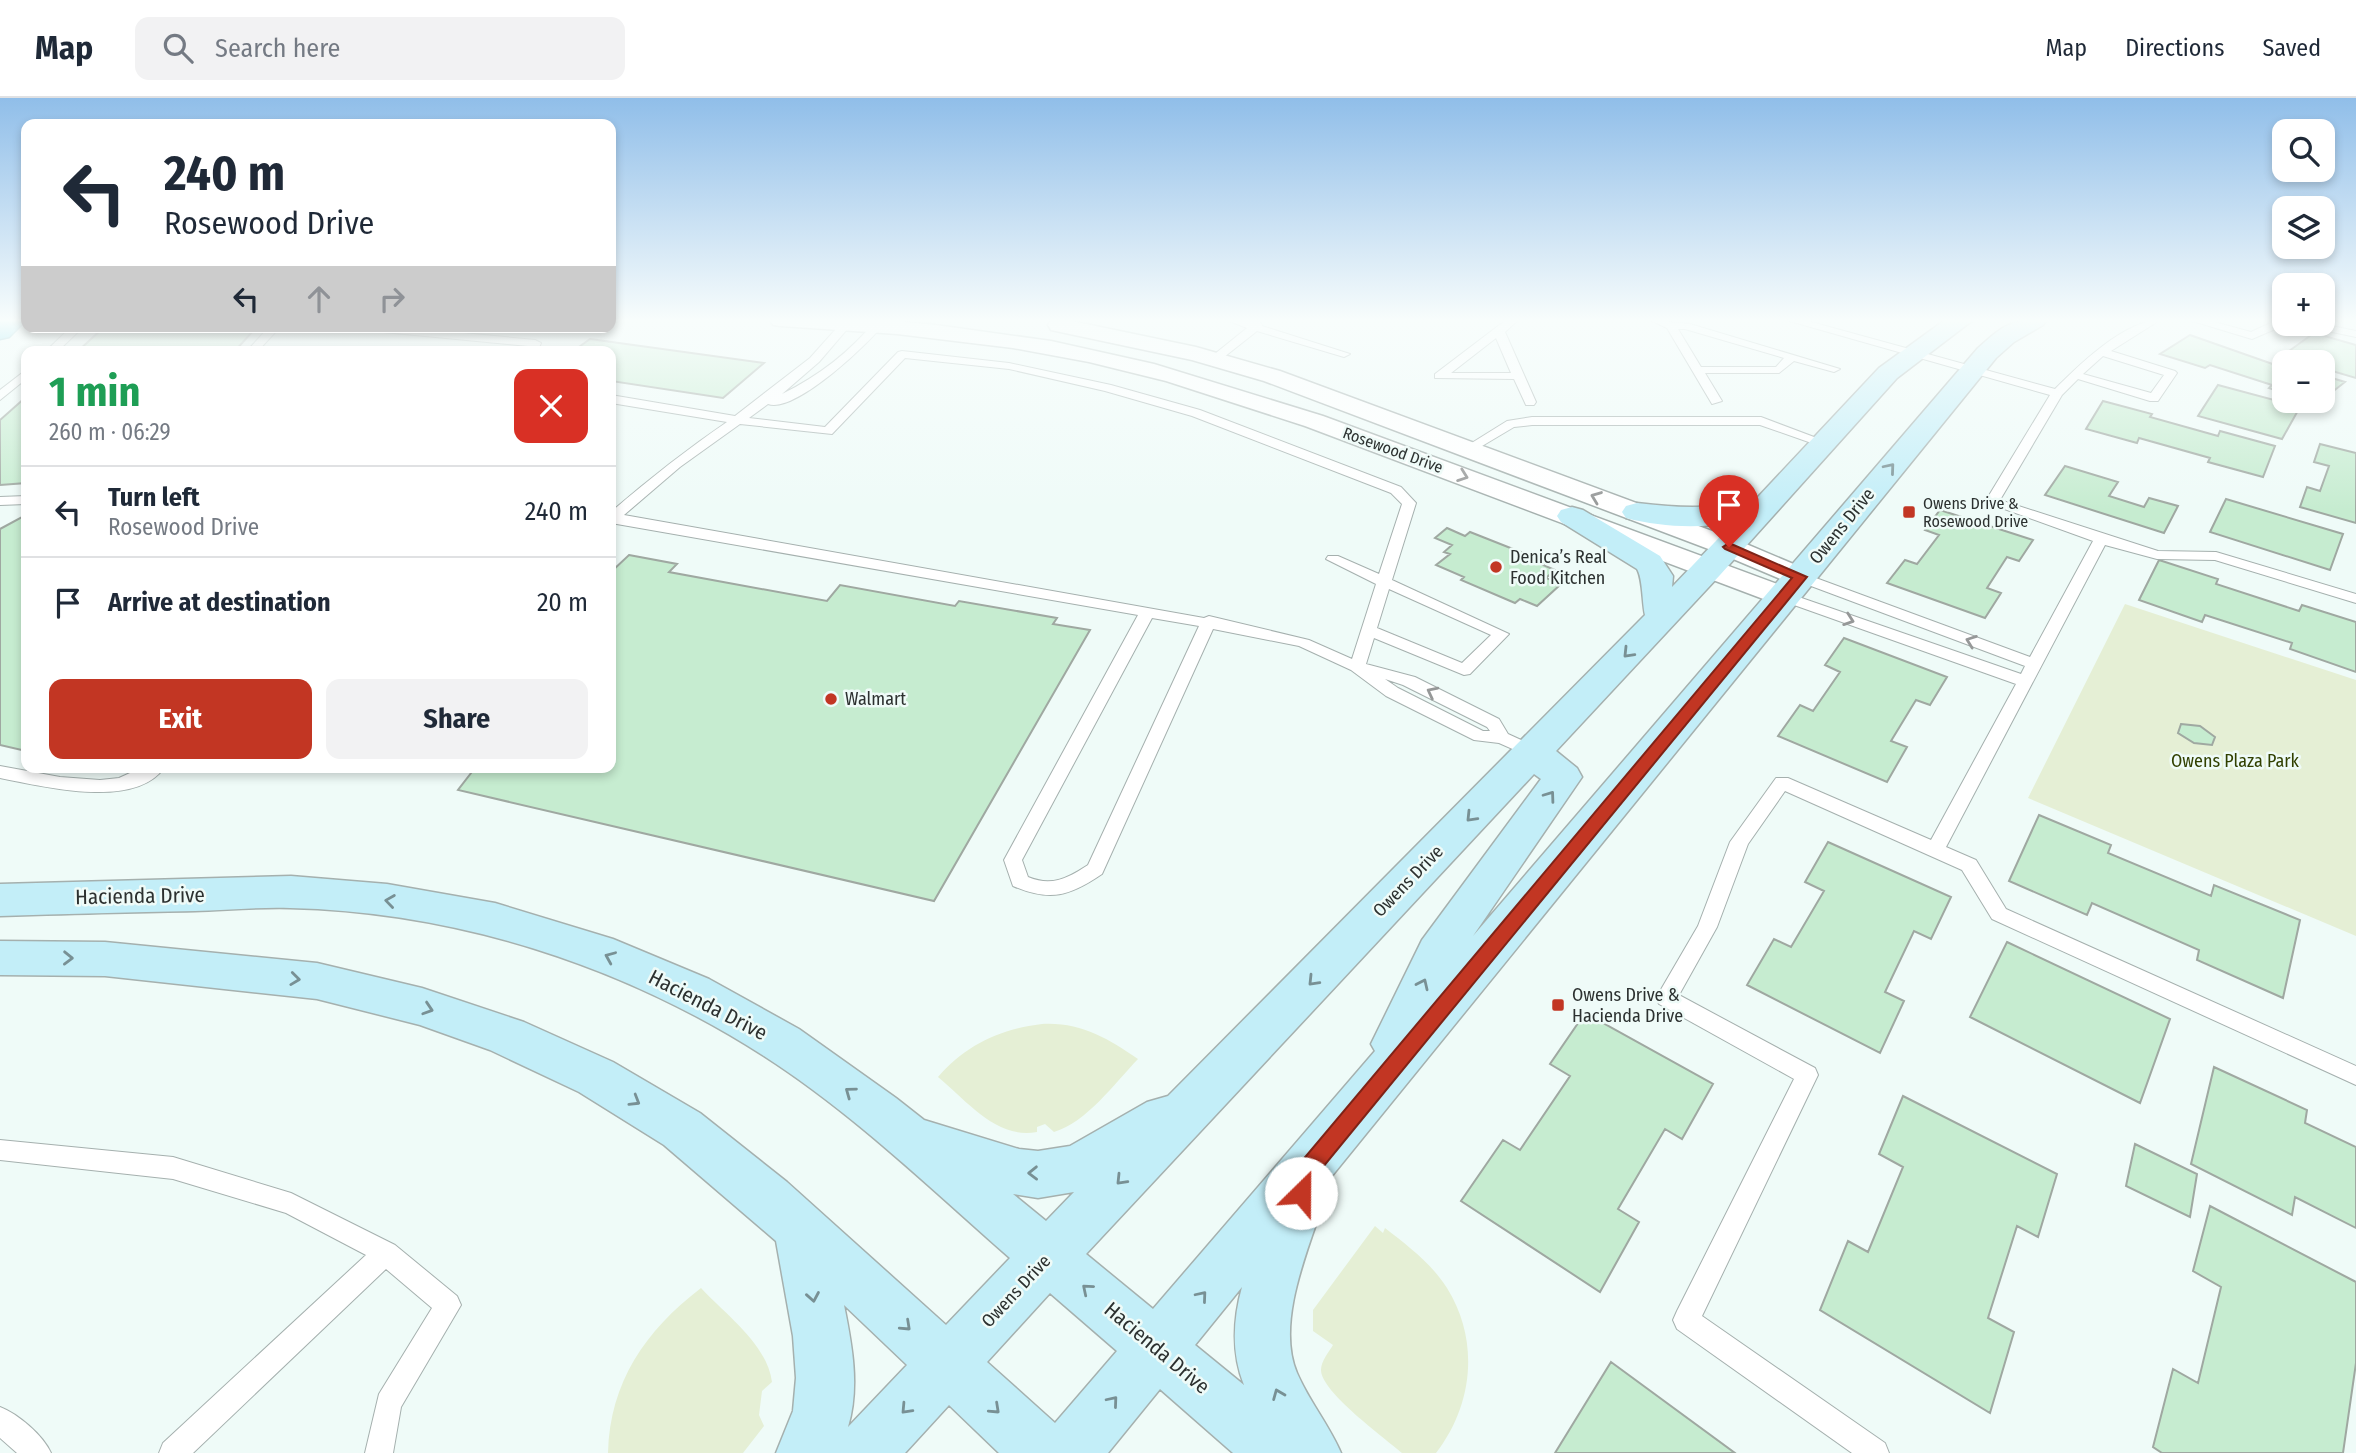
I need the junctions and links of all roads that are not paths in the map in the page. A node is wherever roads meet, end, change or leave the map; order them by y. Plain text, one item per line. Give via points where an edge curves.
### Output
1 (14, 383) edge
2 (784, 383) edge
3 (810, 383) edge
4 (874, 383) edge
5 (1086, 383) edge
6 (1200, 383) edge
7 (1291, 383) edge
8 (1521, 383) edge
9 (1706, 383) edge
10 (1879, 383) edge
11 (1961, 383) edge
12 (2023, 383) edge
13 (2067, 383) edge
14 (2103, 383) edge
15 (2164, 383) edge
16 (2057, 393) junction
17 (0, 396) edge
18 (616, 400) edge
19 (1716, 401) dead end
20 (1530, 402) dead end
21 (742, 417) junction
22 (1824, 443) junction
23 (1468, 449) junction
24 (21, 500) edge
25 (0, 501) edge
26 (1768, 504) junction
27 (1637, 512) junction
28 (616, 515) edge
29 (1572, 516) junction
30 (616, 519) edge
31 (2101, 539) junction
32 (1719, 557) junction
33 (1333, 559) dead end
34 (1384, 580) junction
35 (1793, 587) junction
36 (2356, 599) edge
37 (1148, 611) junction
38 (1662, 617) junction
39 (1209, 621) junction
40 (1368, 630) junction
41 (2035, 664) junction
42 (1357, 667) junction
43 (2027, 682) junction
44 (1517, 745) junction
45 (0, 772) edge
46 (149, 773) edge
47 (1935, 850) junction
48 (0, 900) edge
49 (0, 958) edge
50 (2356, 1076) edge
51 (1373, 1091) junction
52 (1204, 1094) junction
53 (904, 1134) junction
54 (0, 1150) edge
55 (1309, 1168) junction
56 (802, 1229) junction
57 (386, 1253) junction
58 (1048, 1256) junction
59 (1158, 1348) junction
60 (948, 1364) junction
61 (0, 1420) edge
62 (37, 1453) edge
63 (173, 1453) edge
64 (379, 1453) edge
65 (806, 1453) edge
66 (864, 1453) edge
67 (1043, 1453) edge
68 (1069, 1453) edge
69 (1279, 1453) edge
70 (1311, 1453) edge
71 (1875, 1453) edge

1 - 17 lane
2 - 21 lane
3 - 21 lane
4 - 21 lane via 828,431
5 - 34 lane via 1196,413 1396,490 1409,503
6 -> 29 street, Rosewood Drive
7 - 23 street, Rosewood Drive
8 - 20 lane
9 - 19 lane
10 - 22 street, Owens Drive
35 -> 11 street, Owens Drive
12 - 16 lane
13 - 16 lane
14 - 15 lane via 2154,398
16 - 31 lane via 1992,502
18 - 21 lane
21 - 28 lane
22 - 23 lane via 1761,421 1532,421 1511,424
22 - 26 street, Owens Drive
27 -> 23 street, Rosewood Drive
24 - 25 lane
26 - 27 street via 1707,519
26 - 32 street, Owens Drive
27 - 32 street, Rosewood Drive
29 - 32 street, Rosewood Drive
29 - 38 street via 1649,563 1657,576
30 - 37 lane
31 - 36 lane via 2157,555 2216,556
31 - 41 lane
32 - 35 street, Rosewood Drive
32 - 38 street, Owens Drive
33 - 34 lane
34 - 40 lane
34 - 40 lane via 1501,634 1464,670
41 -> 35 lane
35 -> 43 lane
35 - 51 street, Owens Drive
37 - 39 lane
37 - 39 lane via 1013,860 1020,881 1035,889 1068,888 1095,869
38 -> 44 street, Owens Drive
39 - 42 lane via 1304,643
40 - 42 lane
41 - 43 lane
42 - 44 lane via 1392,692 1480,736
43 - 47 lane
51 -> 44 street via 1438,952 1563,777
44 -> 52 street, Owens Drive
45 - 46 lane via 117,787
47 - 50 lane via 1969,865 1998,914
47 - 71 lane via 1782,782 1739,842 1707,927 1666,998 1807,1075 1686,1320
53 -> 48 street, Hacienda Drive via 782,1043 693,992 597,951 495,920 387,900 291,892
49 -> 56 street via 106,959 317,981 422,1007 507,1036 597,1077 671,1123
51 - 55 street, Owens Drive
52 -> 53 street via 1076,1168 1041,1174 1015,1173
52 -> 58 street, Owens Drive
53 - 58 street, Hacienda Drive
54 - 57 lane via 173,1168 291,1204
59 -> 55 street, Owens Drive
70 -> 55 street via 1279,1400 1264,1353 1262,1317
56 -> 60 street
56 -> 65 street via 825,1396
57 - 63 lane
57 - 64 lane via 448,1305 388,1403
59 -> 58 street, Hacienda Drive
58 - 60 street, Owens Drive
68 -> 59 street, Owens Drive
59 - 69 street, Hacienda Drive
60 -> 66 street, Owens Drive
60 -> 67 street
61 - 62 lane

